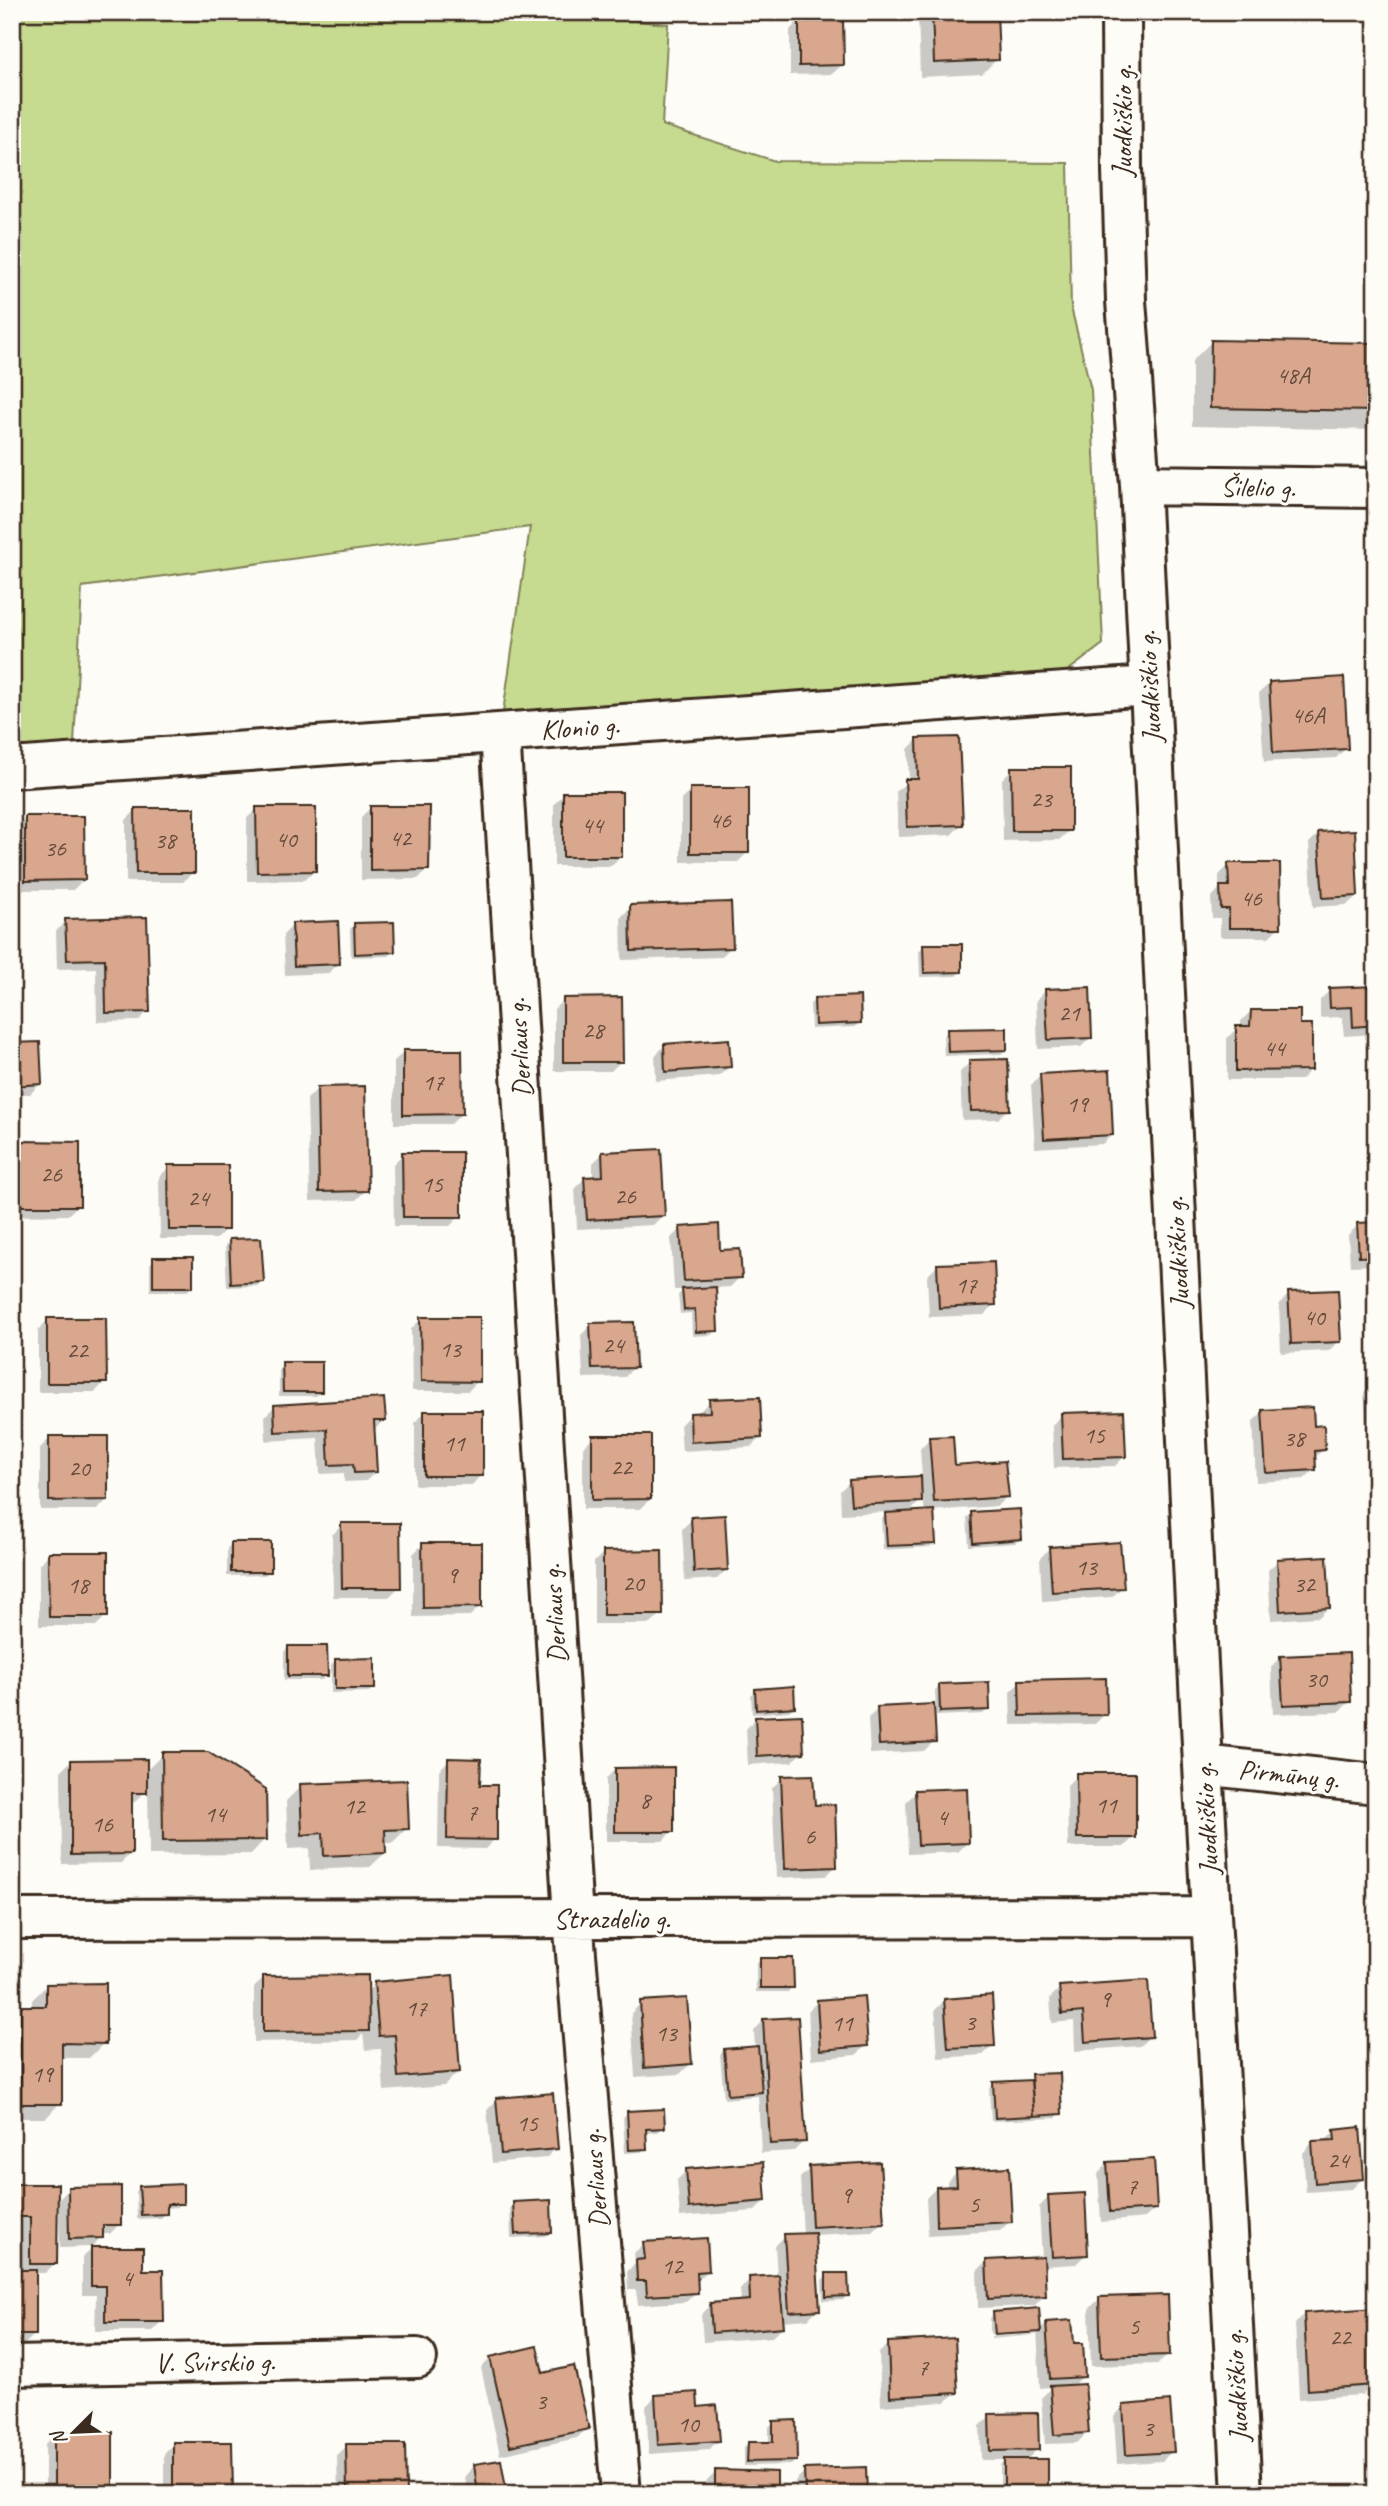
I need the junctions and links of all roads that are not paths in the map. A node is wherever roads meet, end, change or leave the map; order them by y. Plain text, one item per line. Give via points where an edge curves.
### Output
1 (1121, 12) edge
2 (1140, 485) junction
3 (1376, 488) edge
4 (1149, 686) junction
5 (500, 733) junction
6 (12, 768) edge
7 (1203, 1765) junction
8 (1376, 1784) edge
9 (1211, 1917) junction
10 (573, 1918) junction
11 (12, 1919) edge
12 (417, 2358) dead end
13 (12, 2365) edge
14 (621, 2494) edge
15 (1242, 2494) edge

1 - 2 street, Juodkiškio g. via 1125,275
2 - 3 street, Šilelio g.
2 - 4 street, Juodkiškio g.
4 - 5 street, Klonio g.
4 - 7 street, Juodkiškio g.
5 - 6 street, Klonio g.
5 - 10 street, Derliaus g.
7 - 8 street, Pirmūnų g.
7 - 9 street, Juodkiškio g.
9 - 10 street, Strazdelio g.
9 - 15 street, Juodkiškio g.
10 - 11 street, Strazdelio g.
10 - 14 street, Derliaus g.
12 - 13 street, V. Svirskio g.

